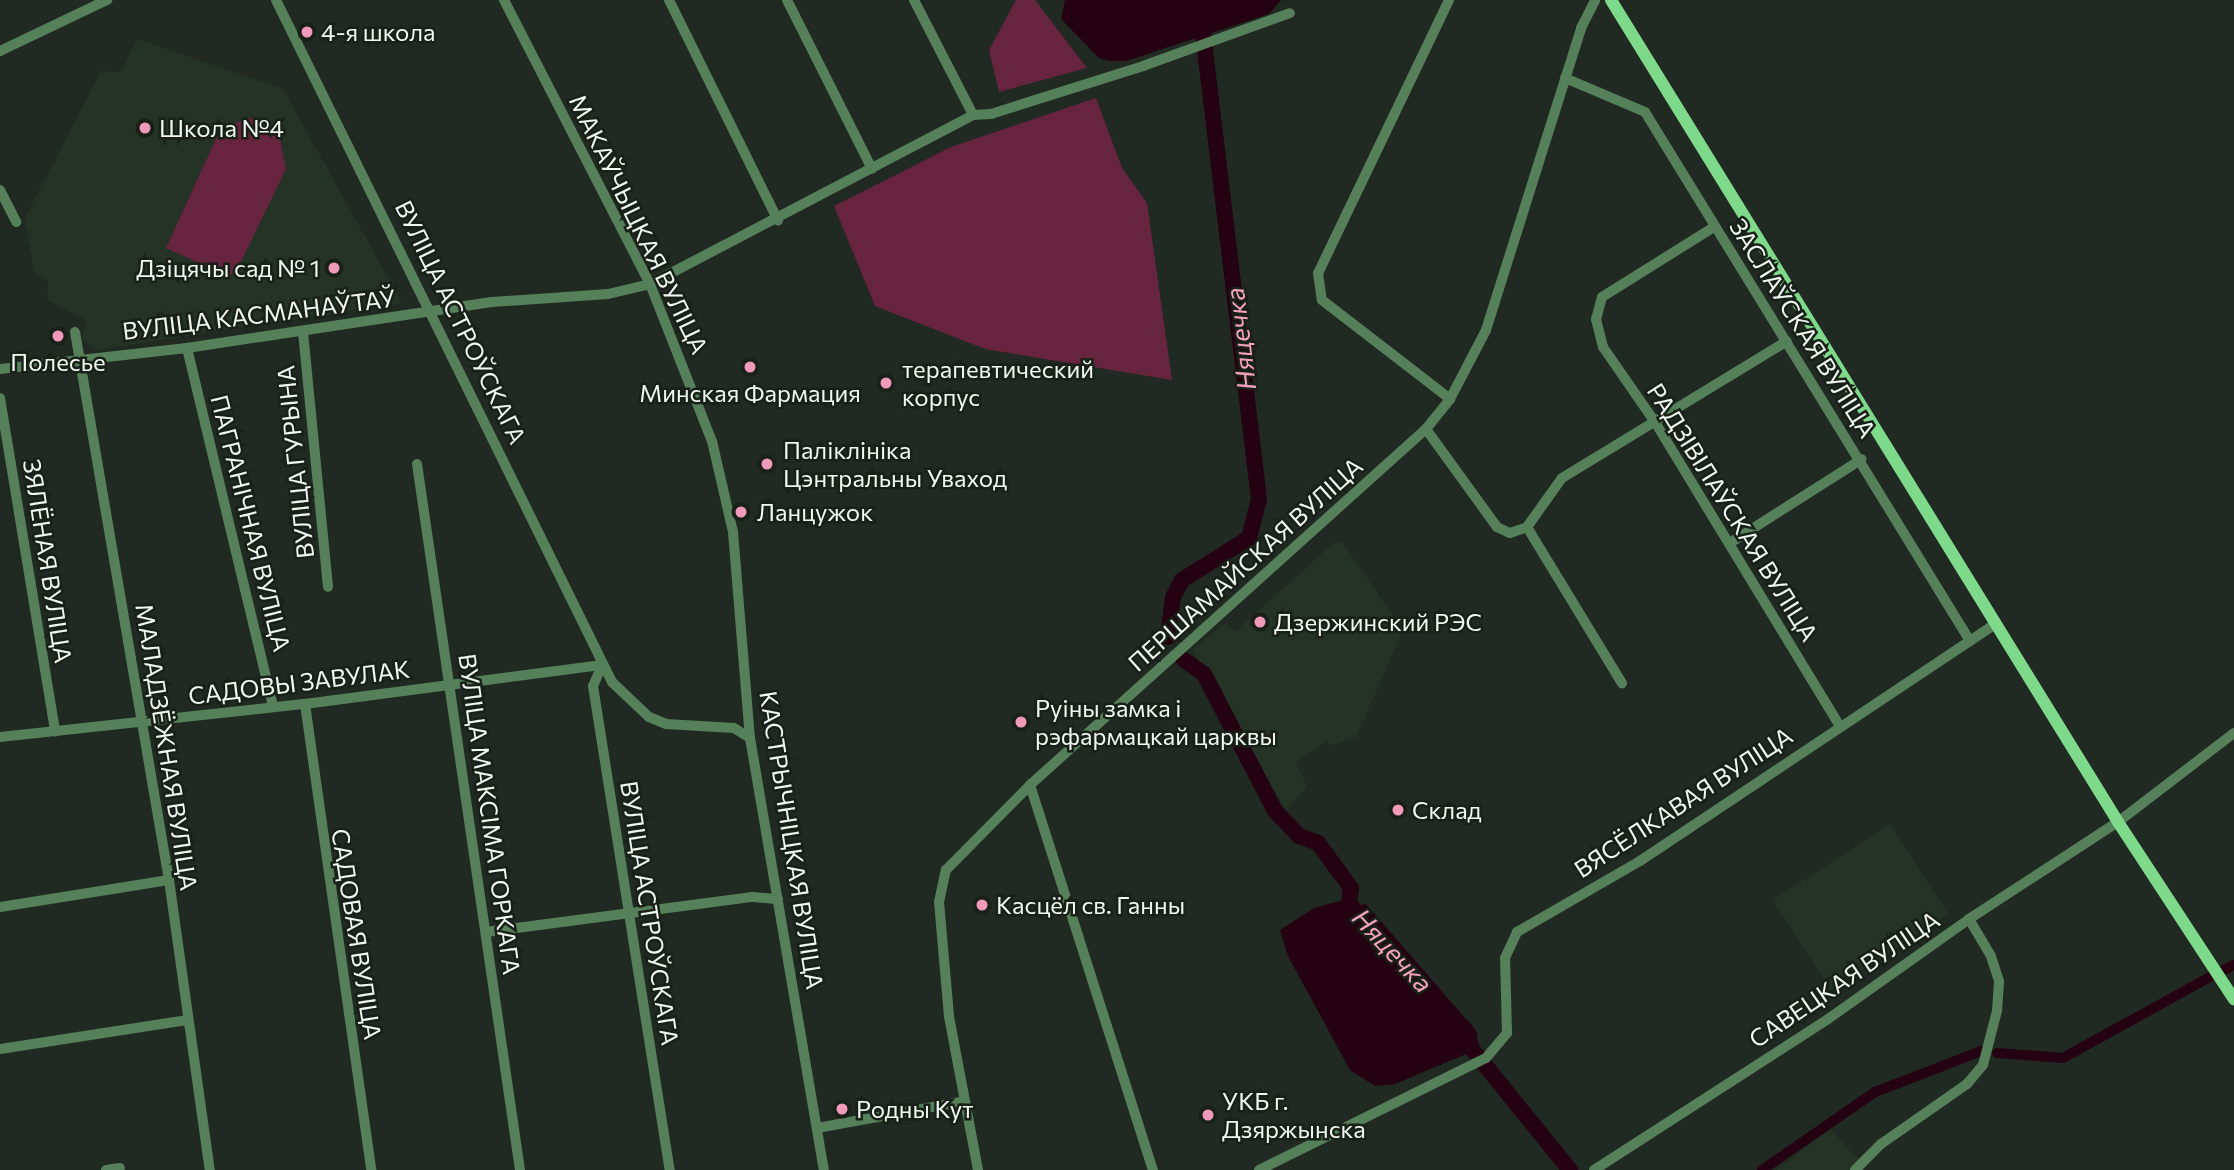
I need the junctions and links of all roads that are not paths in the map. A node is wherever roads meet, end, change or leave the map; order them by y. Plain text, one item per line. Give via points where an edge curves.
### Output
1 (107, 0) edge
2 (276, 0) edge
3 (504, 0) edge
4 (669, 0) edge
5 (787, 0) edge
6 (914, 0) edge
7 (1449, 0) edge
8 (1595, 0) edge
9 (1611, 0) edge
10 (1290, 13) dead end
11 (0, 51) edge
12 (1565, 78) junction
13 (973, 115) junction
14 (872, 169) junction
15 (0, 190) edge
16 (778, 221) junction
17 (16, 222) dead end
18 (1714, 227) junction
19 (650, 284) junction
20 (433, 314) junction
21 (75, 332) dead end
22 (303, 332) junction
23 (1787, 341) junction
24 (187, 348) junction
25 (80, 357) junction
26 (0, 369) edge
27 (0, 398) edge
28 (1450, 399) junction
29 (1655, 422) junction
30 (1426, 429) junction
31 (1862, 458) junction
32 (417, 464) dead end
33 (730, 515) joint
34 (1527, 527) junction
35 (1730, 543) junction
36 (328, 587) dead end
37 (1996, 624) junction
38 (1970, 641) junction
39 (603, 665) junction
40 (1622, 683) dead end
41 (451, 685) junction
42 (304, 704) junction
43 (273, 707) junction
44 (142, 721) junction
45 (1839, 725) junction
46 (55, 731) junction
47 (2234, 733) edge
48 (0, 737) edge
49 (750, 738) junction
50 (1030, 785) junction
51 (2118, 822) junction
52 (169, 880) junction
53 (778, 899) junction
54 (0, 907) edge
55 (629, 911) junction
56 (1969, 919) junction
57 (486, 932) junction
58 (2234, 999) edge
59 (187, 1020) junction
60 (0, 1049) edge
61 (965, 1101) junction
62 (817, 1128) junction
63 (120, 1168) dead end
64 (1859, 1168) edge
65 (106, 1170) edge
66 (210, 1170) edge
67 (371, 1170) edge
68 (520, 1170) edge
69 (670, 1170) edge
70 (824, 1170) edge
71 (978, 1170) edge
72 (1153, 1170) edge
73 (1259, 1170) edge
74 (1594, 1170) edge

1 - 11 street
2 - 20 street, ВУЛІЦА АСТРОЎСКАГА
3 - 19 street, МАКАЎЧЫЦКАЯ ВУЛІЦА
4 - 16 street
5 - 14 street
6 - 13 street
7 - 28 street via 1318,273 1322,300
8 - 12 street, ПЕРШАМАЙСКАЯ ВУЛІЦА
9 - 37 main road
10 - 13 street, ВУЛІЦА КАСМАНАЎТАЎ via 1196,49 991,114
12 - 18 street, ЗАСЛАЎСКАЯ ВУЛІЦА via 1646,112
12 - 28 street, ПЕРШАМАЙСКАЯ ВУЛІЦА via 1486,330
13 - 14 street, ВУЛІЦА КАСМАНАЎТАЎ
14 - 16 street, ВУЛІЦА КАСМАНАЎТАЎ
15 - 17 street
16 - 19 street, ВУЛІЦА КАСМАНАЎТАЎ
18 - 23 street, ЗАСЛАЎСКАЯ ВУЛІЦА
18 - 29 street, РАДЗІВІЛАЎСКАЯ ВУЛІЦА via 1602,297 1596,320 1603,346
19 - 20 street, ВУЛІЦА КАСМАНАЎТАЎ
19 - 33 street, МАКАЎЧЫЦКАЯ ВУЛІЦА via 699,401
20 - 22 street, ВУЛІЦА КАСМАНАЎТАЎ
20 - 39 street, ВУЛІЦА АСТРОЎСКАГА
21 - 25 street, МАЛАДЗЁЖНАЯ ВУЛІЦА
22 - 24 street, ВУЛІЦА КАСМАНАЎТАЎ
22 - 36 street, ВУЛІЦА ГУРЫНА
23 - 29 street
23 - 31 street, ЗАСЛАЎСКАЯ ВУЛІЦА
24 - 25 street, ВУЛІЦА КАСМАНАЎТАЎ
24 - 43 street, ПАГРАНІЧНАЯ ВУЛІЦА
25 - 26 street, ВУЛІЦА КАСМАНАЎТАЎ
25 - 44 street, МАЛАДЗЁЖНАЯ ВУЛІЦА
27 - 46 street, ЗЯЛЁНАЯ ВУЛІЦА
28 - 30 street, ПЕРШАМАЙСКАЯ ВУЛІЦА
29 - 34 street via 1562,478
29 - 35 street, РАДЗІВІЛАЎСКАЯ ВУЛІЦА
30 - 34 street via 1497,527 1504,533
30 - 50 street, ПЕРШАМАЙСКАЯ ВУЛІЦА
31 - 35 street
31 - 38 street, ЗАСЛАЎСКАЯ ВУЛІЦА
32 - 41 street, ВУЛІЦА МАКСІМА ГОРКАГА
33 - 49 street, КАСТРЫЧНІЦКАЯ ВУЛІЦА
34 - 40 street
35 - 45 street, РАДЗІВІЛАЎСКАЯ ВУЛІЦА
37 - 38 street, ВЯСЁЛКАВАЯ ВУЛІЦА
37 - 51 main road
38 - 45 street, ВЯСЁЛКАВАЯ ВУЛІЦА
39 - 41 street, САДОВЫ ЗАВУЛАК
39 - 49 street, ВУЛІЦА АСТРОЎСКАГА via 629,700 649,717 680,727 734,728
39 - 55 street, ВУЛІЦА АСТРОЎСКАГА via 593,685
41 - 42 street, САДОВЫ ЗАВУЛАК
41 - 57 street, ВУЛІЦА МАКСІМА ГОРКАГА
42 - 43 street, САДОВЫ ЗАВУЛАК
42 - 67 street, САДОВАЯ ВУЛІЦА
43 - 44 street, САДОВЫ ЗАВУЛАК
44 - 46 street, САДОВЫ ЗАВУЛАК
44 - 52 street, МАЛАДЗЁЖНАЯ ВУЛІЦА
45 - 73 street, ВЯСЁЛКАВАЯ ВУЛІЦА via 1640,861 1517,932 1505,958 1507,1033 1499,1045 1459,1074
46 - 48 street, САДОВЫ ЗАВУЛАК
47 - 51 street, САВЕЦКАЯ ВУЛІЦА
49 - 53 street, КАСТРЫЧНІЦКАЯ ВУЛІЦА
50 - 61 street, ПЕРШАМАЙСКАЯ ВУЛІЦА via 964,848 946,870 941,887 949,1016
50 - 72 street
51 - 56 street, САВЕЦКАЯ ВУЛІЦА
51 - 58 main road
52 - 54 street
52 - 59 street, МАЛАДЗЁЖНАЯ ВУЛІЦА
53 - 55 street via 752,897
53 - 62 street, КАСТРЫЧНІЦКАЯ ВУЛІЦА
55 - 57 street
55 - 69 street, ВУЛІЦА АСТРОЎСКАГА
56 - 64 street via 1991,956 1999,981 1997,1011 1983,1065 1967,1084
56 - 74 street, САВЕЦКАЯ ВУЛІЦА via 1839,1012
57 - 68 street, ВУЛІЦА МАКСІМА ГОРКАГА
59 - 60 street
59 - 66 street, МАЛАДЗЁЖНАЯ ВУЛІЦА
61 - 62 street
61 - 71 street, ПЕРШАМАЙСКАЯ ВУЛІЦА
62 - 70 street, КАСТРЫЧНІЦКАЯ ВУЛІЦА
63 - 65 street

